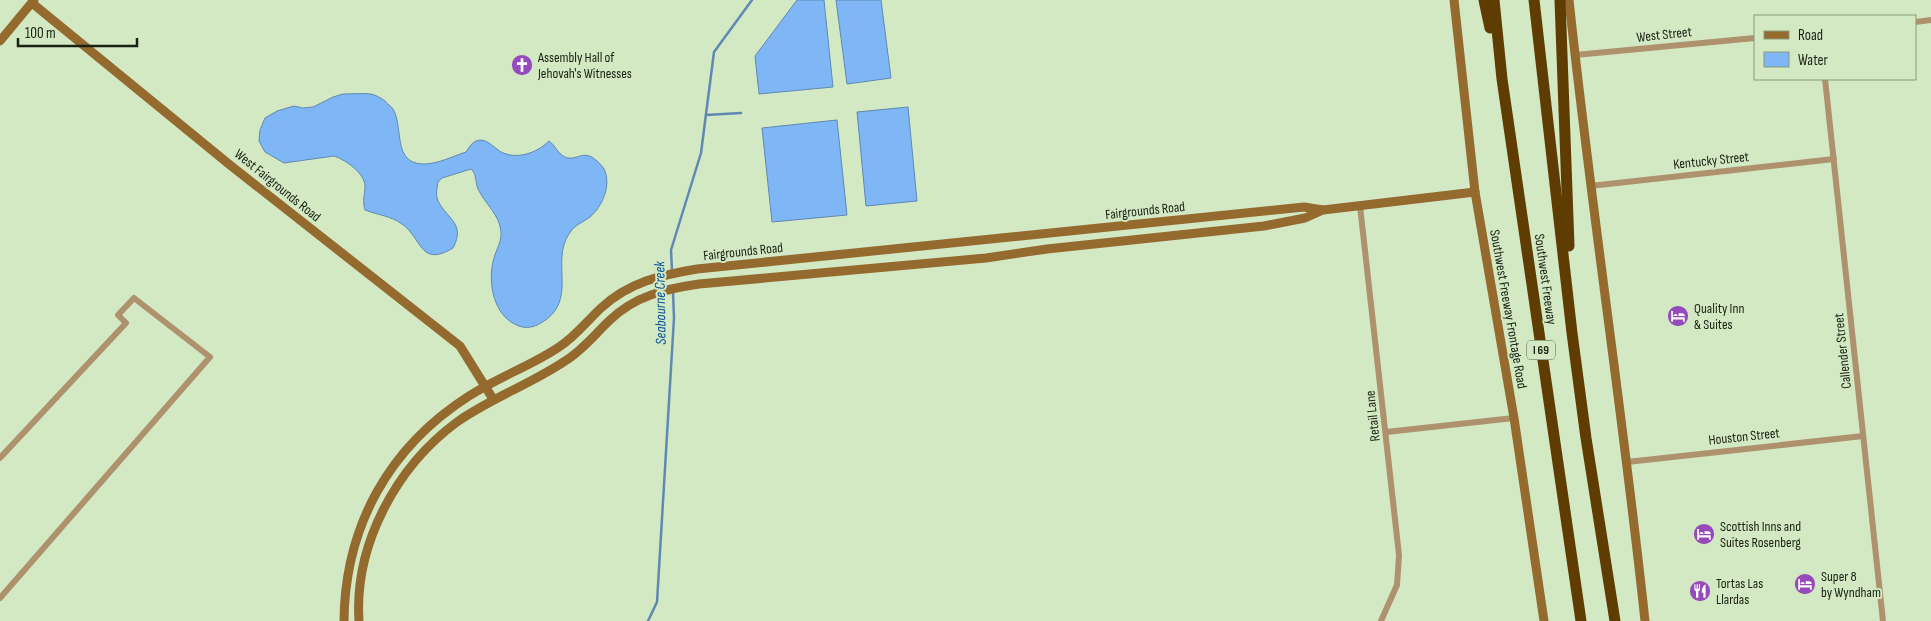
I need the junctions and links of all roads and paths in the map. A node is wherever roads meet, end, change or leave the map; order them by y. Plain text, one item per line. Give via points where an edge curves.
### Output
1 (1454, 0) edge
2 (1484, 0) edge
3 (1494, 0) edge
4 (1534, 0) edge
5 (1560, 0) edge
6 (1569, 0) edge
7 (33, 1) edge
8 (1931, 20) edge
9 (1916, 22) edge
10 (1754, 38) edge
11 (0, 42) edge
12 (1575, 55) junction
13 (1502, 79) junction
14 (1825, 80) edge
15 (1834, 159) junction
16 (1590, 186) junction
17 (1475, 192) junction
18 (1360, 206) junction
19 (1323, 210) junction
20 (1572, 333) junction
21 (486, 386) junction
22 (494, 399) junction
23 (1514, 418) junction
24 (1386, 432) junction
25 (1863, 436) junction
26 (0, 458) edge
27 (1627, 462) junction
28 (0, 598) edge
29 (344, 621) edge
30 (359, 621) edge
31 (1381, 621) edge
32 (1544, 621) edge
33 (1581, 621) edge
34 (1615, 621) edge
35 (1645, 621) edge
36 (1883, 621) edge

1 - 17 street, Southwest Freeway Frontage Road
2 - 13 highway
3 - 13 highway, Southwest Freeway / I 69
4 - 20 highway, Southwest Freeway / I 69
5 - 20 highway
6 - 12 street
7 - 11 street
7 - 21 street, West Fairgrounds Road via 230,165 460,346
8 - 9 street
10 - 12 street, West Street
12 - 16 street
13 - 33 highway, Southwest Freeway / I 69
14 - 15 street, Callender Street
15 - 16 street, Kentucky Street
15 - 25 street, Callender Street
16 - 27 street
17 - 18 street, Fairgrounds Road
17 - 23 street, Southwest Freeway Frontage Road
18 - 19 street, Fairgrounds Road
18 - 24 street, Retail Lane
19 - 21 street, Fairgrounds Road via 1304,207 667,274 621,292 567,342
19 - 22 street, Fairgrounds Road via 1305,218 1264,226 986,258 671,288 629,304 576,354
20 - 34 highway, Southwest Freeway / I 69
21 - 22 street, West Fairgrounds Road
21 - 29 street, Fairgrounds Road via 468,396 419,435 399,457 370,504 350,560 344,594
22 - 30 street, Fairgrounds Road via 458,422 427,448 391,494 367,547 361,569
23 - 24 street
23 - 32 street, Southwest Freeway Frontage Road
24 - 31 street, Retail Lane via 1399,555 1397,585
25 - 27 street, Houston Street
25 - 36 street, Callender Street
26 - 28 street via 126,323 118,315 134,298 210,357
27 - 35 street

